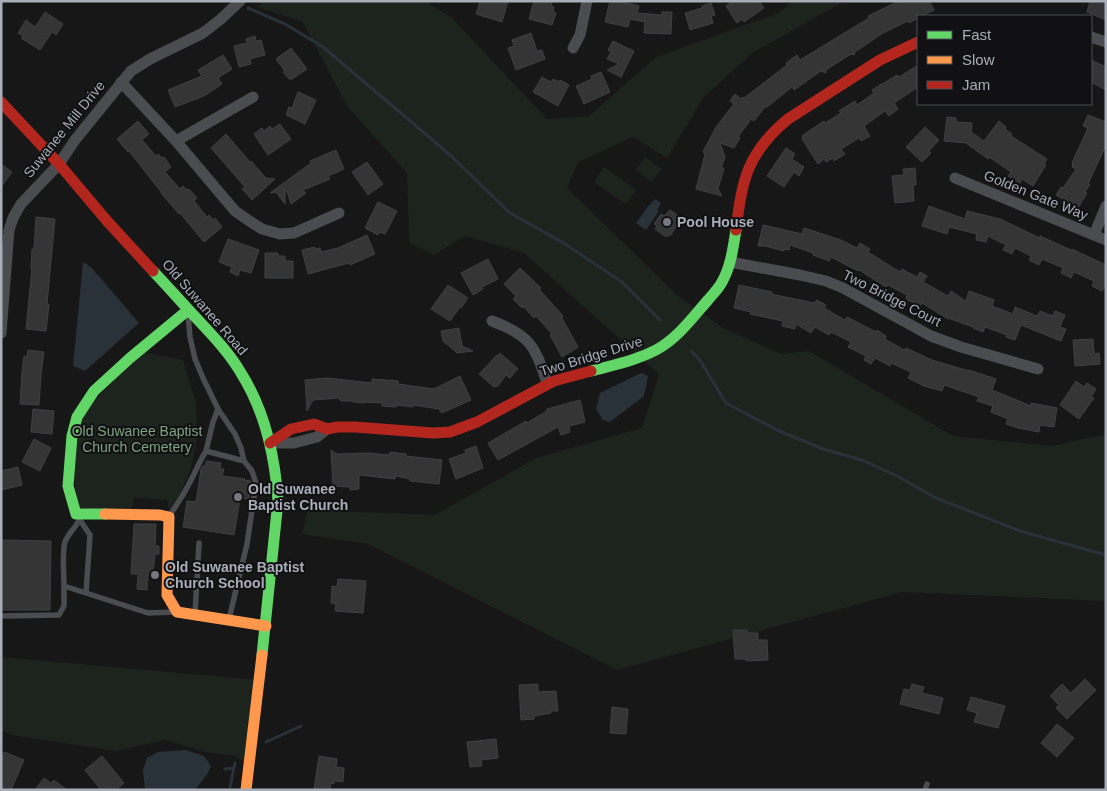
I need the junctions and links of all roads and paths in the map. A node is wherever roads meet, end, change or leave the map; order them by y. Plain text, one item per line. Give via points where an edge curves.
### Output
1 (240, 1) edge
2 (586, 1) edge
3 (1092, 36) edge
4 (917, 42) edge
5 (1106, 42) edge
6 (573, 48) dead end
7 (121, 82) junction
8 (253, 97) dead end
9 (1, 102) edge
10 (176, 141) junction
11 (59, 164) junction
12 (955, 178) dead end
13 (1106, 206) edge
14 (339, 212) dead end
15 (1094, 235) junction
16 (1106, 240) edge
17 (730, 262) junction
18 (188, 310) junction
19 (492, 320) dead end
20 (1, 333) edge
21 (1038, 369) dead end
22 (547, 383) junction
23 (218, 408) junction
24 (270, 443) junction
25 (206, 451) junction
26 (244, 461) junction
27 (81, 517) junction
28 (169, 517) junction
29 (199, 544) dead end
30 (64, 586) junction
31 (86, 592) junction
32 (177, 612) junction
33 (195, 614) junction
34 (1, 616) edge
35 (228, 621) junction
36 (266, 626) junction
37 (246, 790) edge

1 - 7 street, Suwanee Mill Drive via 212,26 143,62
2 - 6 street via 580,35
3 - 5 street
4 - 17 street, Two Bridge Drive via 880,60 788,119 765,140 743,181
7 - 10 street
7 - 11 street, Suwanee Mill Drive
8 - 10 street
9 - 11 street, Old Suwanee Road
10 - 14 street via 235,211 262,229 280,234 294,233
11 - 18 street, Old Suwanee Road
11 - 20 street, Suwanee Mill Drive via 21,204 13,218
12 - 15 street, Golden Gate Way
13 - 15 street
15 - 16 street, Golden Gate Way
17 - 21 street, Two Bridge Court via 826,281 931,336
17 - 22 street, Two Bridge Drive via 718,290 681,331 658,349 627,362
18 - 23 lane via 195,359
18 - 24 street, Old Suwanee Road via 241,372 262,416
18 - 27 street via 94,391 77,417 72,436 68,486 76,514
19 - 22 street via 511,328 529,342
22 - 24 street, Two Bridge Drive via 476,422 450,432 355,427 327,429 314,424 291,429
23 - 25 lane
23 - 26 lane via 235,434
24 - 36 street, Old Suwanee Road via 278,501
25 - 26 lane
25 - 28 lane
26 - 35 lane via 256,483
27 - 28 street
27 - 30 lane via 64,544
27 - 31 lane via 90,535
28 - 32 street via 167,595
29 - 33 lane
30 - 31 lane
30 - 34 lane via 64,606 59,614
31 - 32 lane via 148,614
32 - 33 street
33 - 35 street
35 - 36 street
36 - 37 street, Old Suwanee Road

